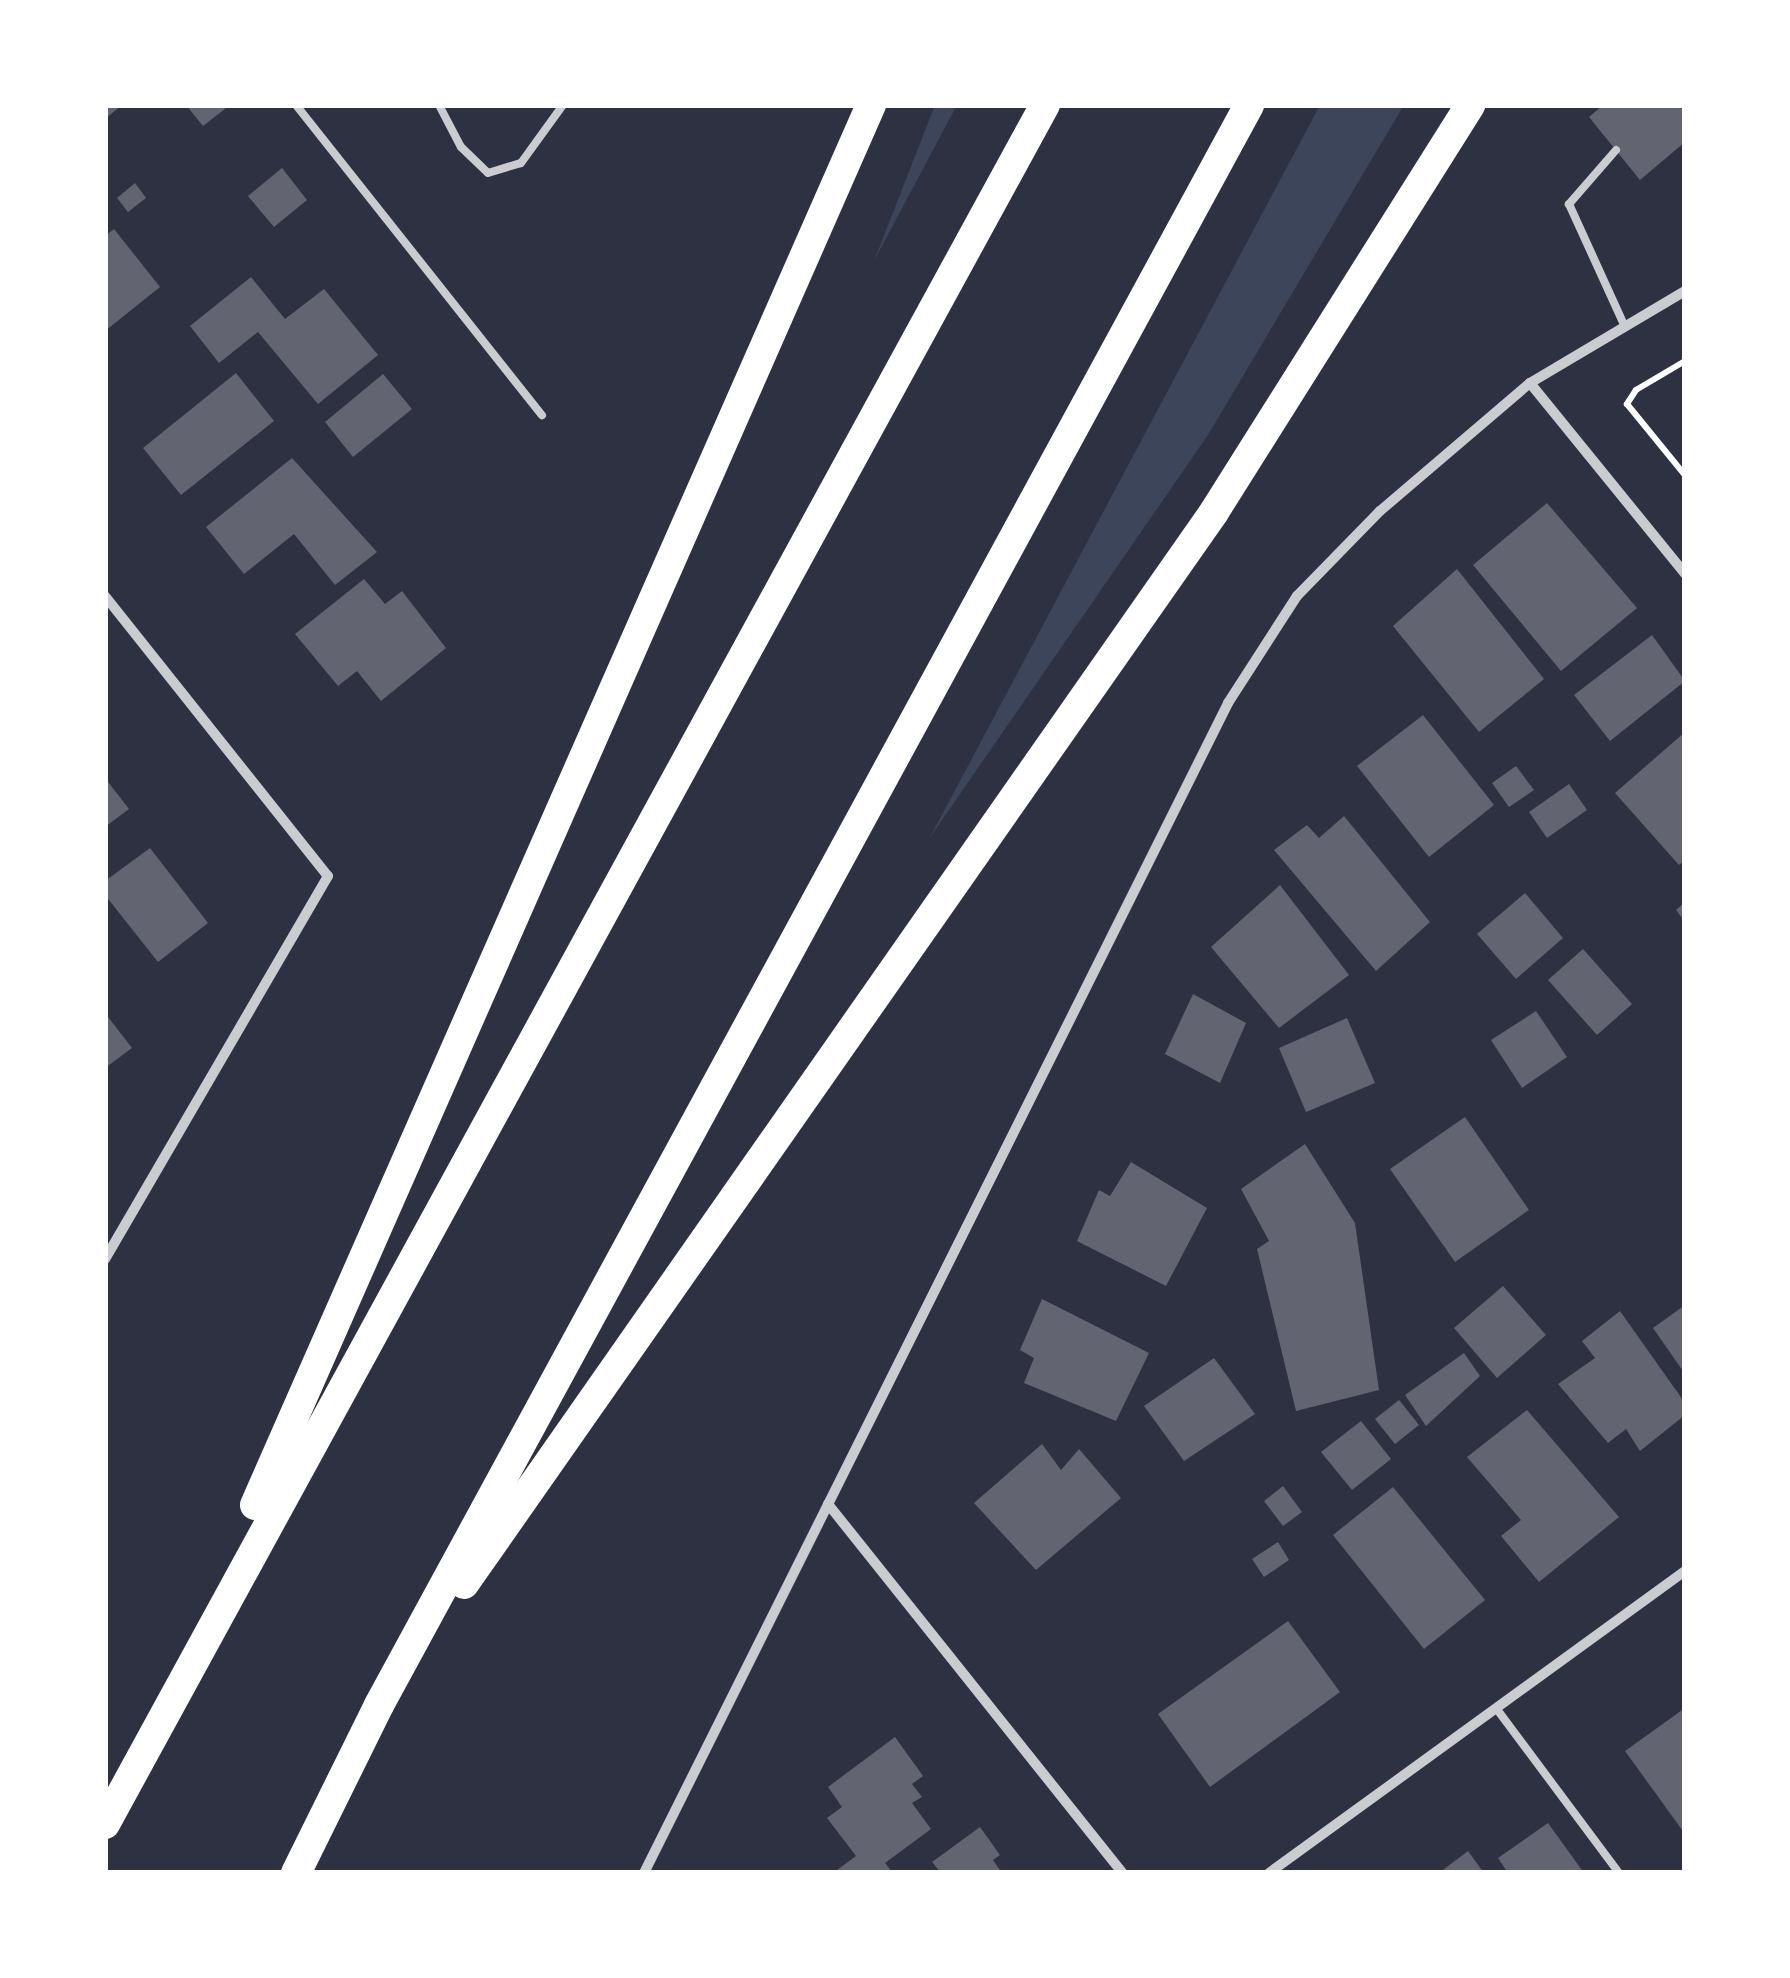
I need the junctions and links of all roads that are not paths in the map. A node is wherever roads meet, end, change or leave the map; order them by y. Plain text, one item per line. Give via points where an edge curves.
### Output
1 (296, 105) edge
2 (439, 105) edge
3 (563, 105) edge
4 (871, 105) edge
5 (1044, 105) edge
6 (1249, 105) edge
7 (1470, 105) edge
8 (1616, 150) dead end
9 (1685, 291) edge
10 (1625, 327) junction
11 (1530, 384) junction
12 (542, 415) dead end
13 (1685, 574) edge
14 (105, 596) edge
15 (105, 1259) edge
16 (828, 1504) junction
17 (1685, 1570) edge
18 (171, 1695) junction
19 (379, 1705) junction
20 (1496, 1708) junction
21 (105, 1824) edge
22 (296, 1873) edge
23 (644, 1873) edge
24 (1123, 1873) edge
25 (1270, 1873) edge
26 (1619, 1873) edge

1 - 12 lane
2 - 3 lane via 461,147 488,173 521,164
4 - 18 highway
5 - 18 highway
6 - 19 highway
7 - 19 highway via 1214,512
8 - 10 lane via 1569,204
9 - 10 street
10 - 11 street
11 - 13 street
11 - 16 street via 1380,512 1297,596 1228,702
14 - 15 street via 328,876
16 - 23 street
16 - 24 street
17 - 20 street
18 - 21 highway
19 - 22 highway
20 - 25 street
20 - 26 lane

